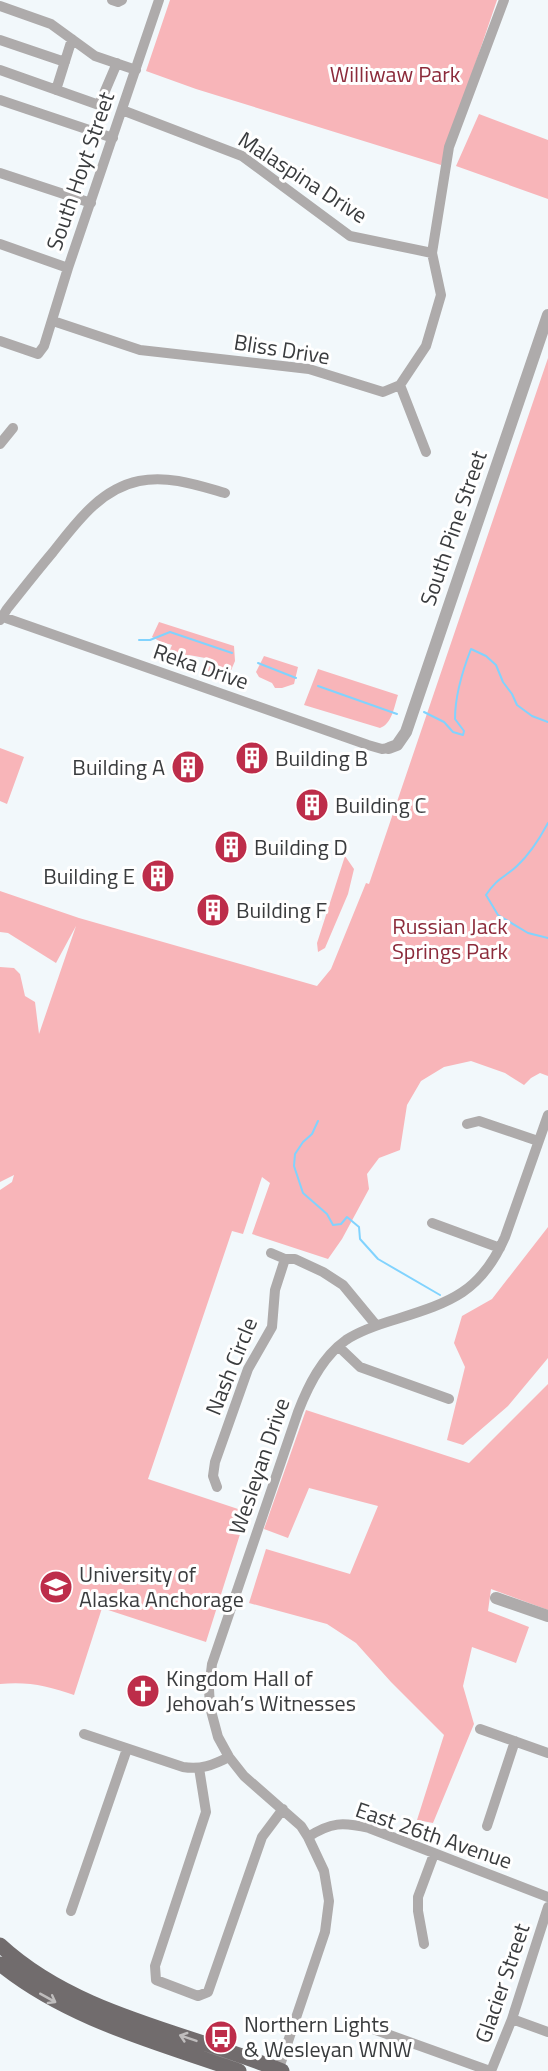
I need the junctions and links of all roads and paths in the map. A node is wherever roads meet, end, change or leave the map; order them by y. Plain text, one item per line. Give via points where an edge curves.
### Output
1 (112, 0) edge
2 (122, 0) edge
3 (504, 0) edge
4 (157, 1) edge
5 (0, 6) edge
6 (72, 39) junction
7 (0, 40) edge
8 (65, 62) junction
9 (117, 63) junction
10 (0, 70) edge
11 (136, 70) junction
12 (56, 90) junction
13 (0, 100) edge
14 (122, 110) junction
15 (113, 138) junction
16 (0, 173) edge
17 (91, 203) junction
18 (0, 244) edge
19 (432, 253) junction
20 (68, 268) junction
21 (548, 315) edge
22 (53, 321) junction
23 (0, 341) edge
24 (400, 384) junction
25 (13, 428) dead end
26 (0, 444) edge
27 (426, 452) dead end
28 (225, 493) dead end
29 (1, 618) edge
30 (389, 748) joint
31 (548, 1114) edge
32 (467, 1124) dead end
33 (538, 1141) junction
34 (432, 1223) dead end
35 (500, 1248) junction
36 (271, 1253) dead end
37 (285, 1259) junction
38 (376, 1325) junction
39 (339, 1347) junction
40 (449, 1399) dead end
41 (218, 1487) dead end
42 (496, 1598) dead end
43 (548, 1616) edge
44 (480, 1729) dead end
45 (84, 1734) dead end
46 (515, 1741) junction
47 (127, 1749) junction
48 (548, 1753) edge
49 (229, 1757) junction
50 (199, 1768) junction
51 (283, 1809) junction
52 (487, 1826) dead end
53 (308, 1837) junction
54 (434, 1854) junction
55 (548, 1897) edge
56 (548, 1907) edge
57 (71, 1911) dead end
58 (424, 1944) dead end
59 (0, 1945) edge
60 (0, 1964) edge
61 (512, 2019) junction
62 (373, 2029) dead end
63 (548, 2032) edge
64 (279, 2070) edge
65 (239, 2071) edge
66 (491, 2071) edge

1 - 2 street
3 - 19 street via 449,147
4 - 11 street, South Hoyt Street
5 - 6 street via 51,24
6 - 8 street
6 - 9 street via 95,56
7 - 8 street
8 - 12 street
9 - 11 street
9 - 12 street via 99,105
10 - 12 street
11 - 14 street, South Hoyt Street
13 - 15 street
14 - 15 street, South Hoyt Street
14 - 19 street, Malaspina Drive via 242,156 350,236
15 - 17 street, South Hoyt Street
16 - 17 street
17 - 20 street, South Hoyt Street
18 - 20 street
19 - 24 street via 441,295 426,346
20 - 22 street, South Hoyt Street
21 - 30 street, South Pine Street via 406,732 397,745
22 - 23 street, South Hoyt Street via 38,354
22 - 24 street, Bliss Drive via 140,350 309,369 383,392
24 - 27 street
25 - 26 street
28 - 29 street via 162,479 138,481 110,493 84,513
29 - 30 street, Reka Drive via 368,745
31 - 33 street, Wesleyan Drive
32 - 33 street via 479,1121
33 - 35 street, Wesleyan Drive
34 - 35 street
35 - 38 street, Wesleyan Drive via 470,1287 441,1305
36 - 37 street
37 - 38 street via 295,1259 343,1285
37 - 41 street, Nash Circle via 275,1290 272,1327 248,1368 214,1462 213,1476
38 - 39 street, Wesleyan Drive
39 - 40 street via 360,1367
39 - 49 street, Wesleyan Drive via 314,1376 301,1403 213,1664 210,1707 218,1737
42 - 43 street
44 - 46 street
45 - 47 street
46 - 48 street
46 - 52 street
47 - 50 street via 183,1767
47 - 57 street
49 - 50 street
49 - 51 street, Wesleyan Drive via 244,1776
50 - 51 street via 206,1812 155,1966 156,1980 198,1996 208,1992 262,1838
51 - 53 street, Wesleyan Drive
53 - 54 street, East 26th Avenue via 329,1825 354,1824
53 - 64 street, Wesleyan Drive via 324,1871 329,1901 325,1932
54 - 55 street, East 26th Avenue
54 - 58 street via 418,1897
56 - 61 street, Glacier Street
64 -> 59 main road via 85,1999 32,1970
60 -> 65 main road via 61,2005
61 - 63 street
61 - 66 street, Glacier Street
62 - 66 street

